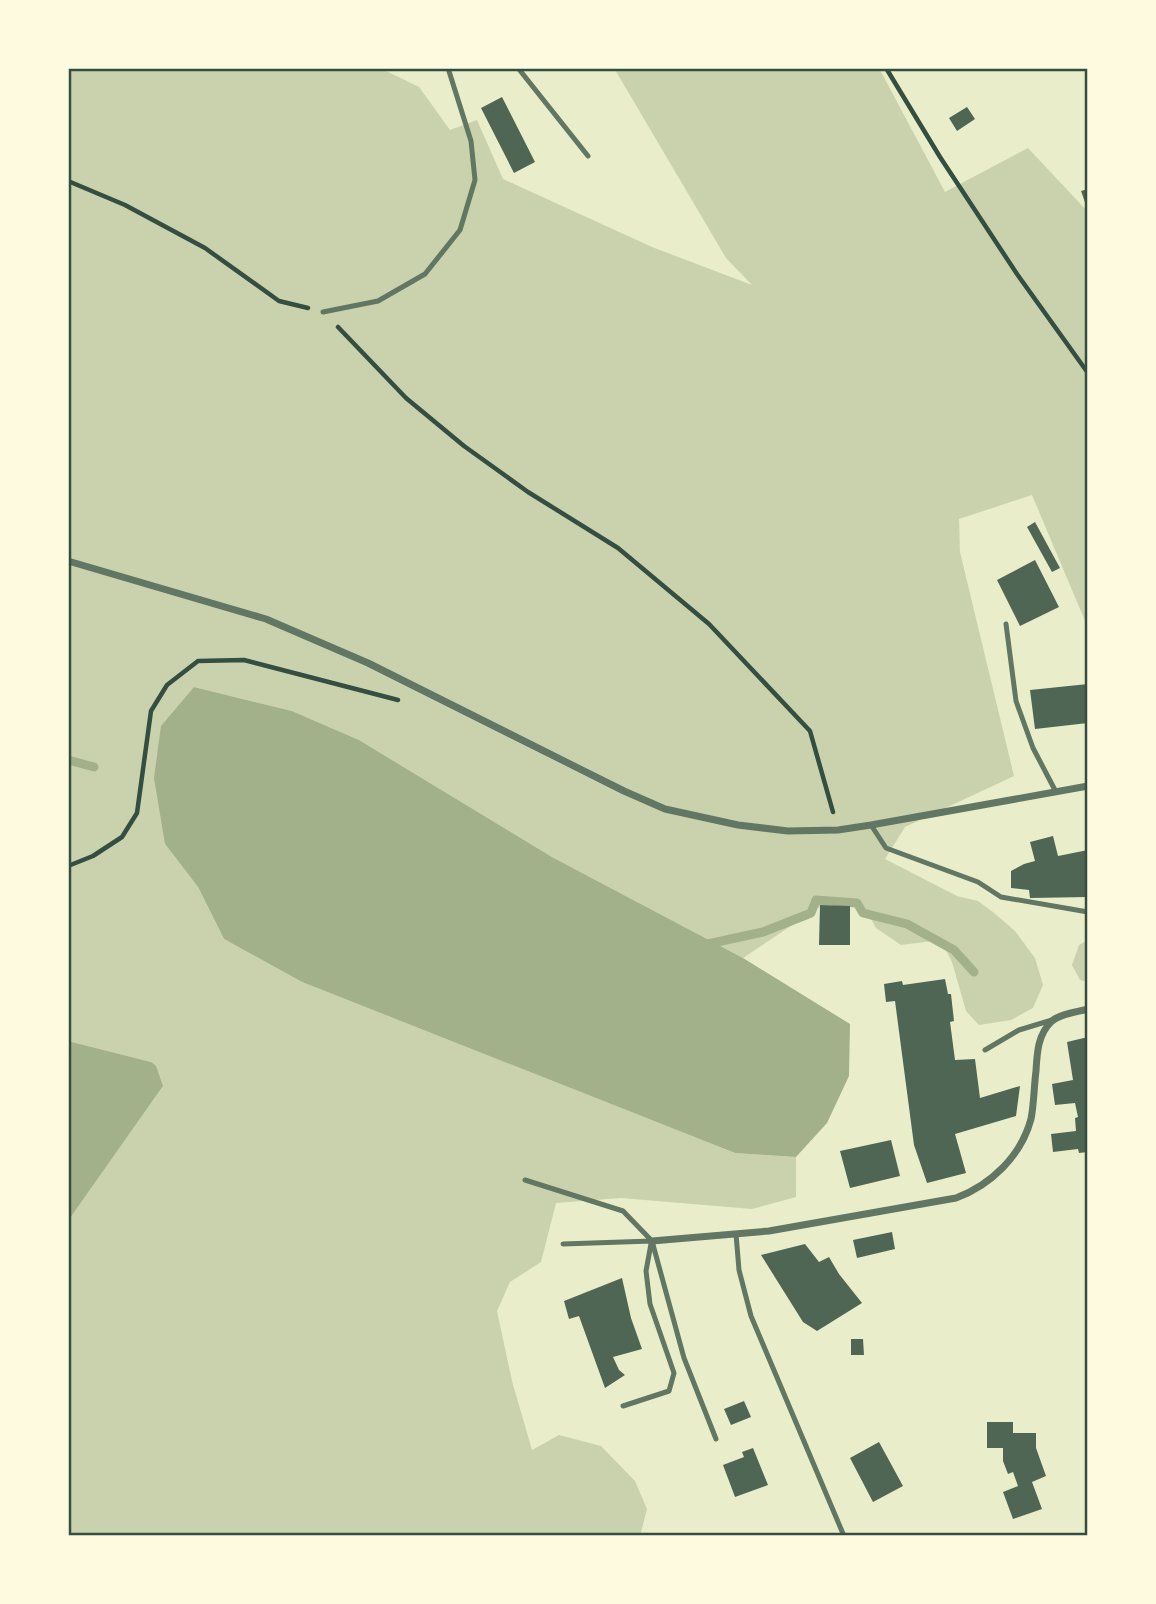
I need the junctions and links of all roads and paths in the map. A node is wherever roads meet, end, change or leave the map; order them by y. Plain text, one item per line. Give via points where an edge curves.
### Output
1 (448, 68) edge
2 (518, 68) edge
3 (886, 68) edge
4 (588, 156) dead end
5 (68, 181) edge
6 (323, 312) junction
7 (1088, 373) edge
8 (68, 561) edge
9 (1006, 624) dead end
10 (408, 702) dead end
11 (1088, 786) edge
12 (1056, 792) junction
13 (871, 825) junction
14 (838, 830) junction
15 (68, 866) edge
16 (1088, 912) edge
17 (1088, 1009) edge
18 (1055, 1019) junction
19 (985, 1050) dead end
20 (525, 1180) dead end
21 (736, 1234) junction
22 (652, 1241) junction
23 (563, 1244) dead end
24 (622, 1406) dead end
25 (716, 1438) dead end
26 (844, 1536) edge

1 - 6 lane via 471,141 475,180 460,230 425,274 377,301
2 - 4 lane
3 - 7 path via 1017,274
5 - 6 path via 205,248 279,301
6 - 14 path via 406,398 464,446 618,548 709,624 810,731
8 - 14 street via 266,619 368,663 665,809 738,825
9 - 12 lane via 1016,701
10 - 15 path via 244,660 198,661 167,685 151,711 137,813 122,837
11 - 12 street
12 - 13 street
13 - 14 street
13 - 16 lane via 886,848 978,882 1001,897
17 - 18 street
18 - 19 lane via 1019,1030
18 - 21 street via 1038,1043 1031,1119 1005,1166 986,1183 956,1198
20 - 22 lane via 622,1211
21 - 22 street
21 - 26 lane via 739,1270 751,1316
22 - 23 lane
22 - 24 lane via 646,1271 650,1304 674,1373 669,1391
22 - 25 lane via 684,1358

